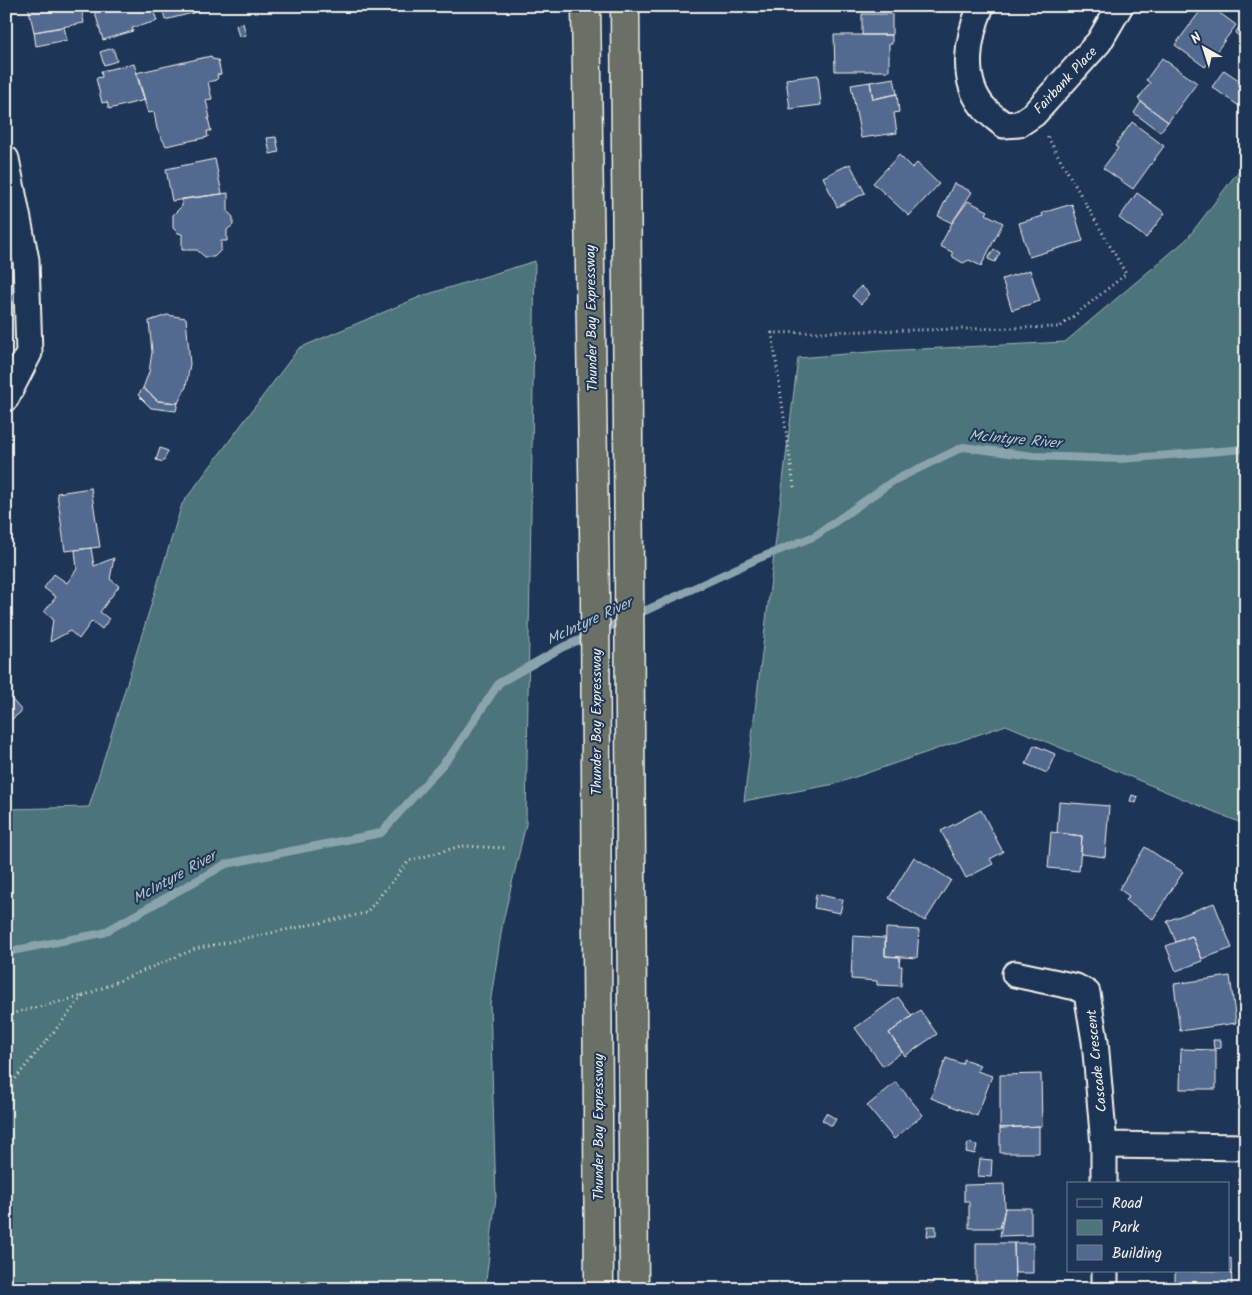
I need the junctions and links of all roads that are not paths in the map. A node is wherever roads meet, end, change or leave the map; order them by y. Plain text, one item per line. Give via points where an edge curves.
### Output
1 (586, 6) edge
2 (625, 6) edge
3 (981, 6) edge
4 (1120, 6) edge
5 (6, 159) edge
6 (6, 398) edge
7 (1015, 974) dead end
8 (1104, 1145) junction
9 (1246, 1147) edge
10 (1104, 1182) edge
11 (1105, 1272) edge
12 (600, 1289) edge
13 (634, 1289) edge
14 (1105, 1289) edge

1 - 12 highway, Thunder Bay Expressway via 596,596
2 - 13 highway
3 - 4 street, Fairbank Place via 973,25 967,65 984,109 1004,125 1019,124 1034,114 1100,42
5 - 6 street via 26,260 29,352
7 - 8 street, Cascade Crescent via 1076,987 1087,993 1095,1041
8 - 9 street
8 - 10 street, Cascade Crescent
11 - 14 street

